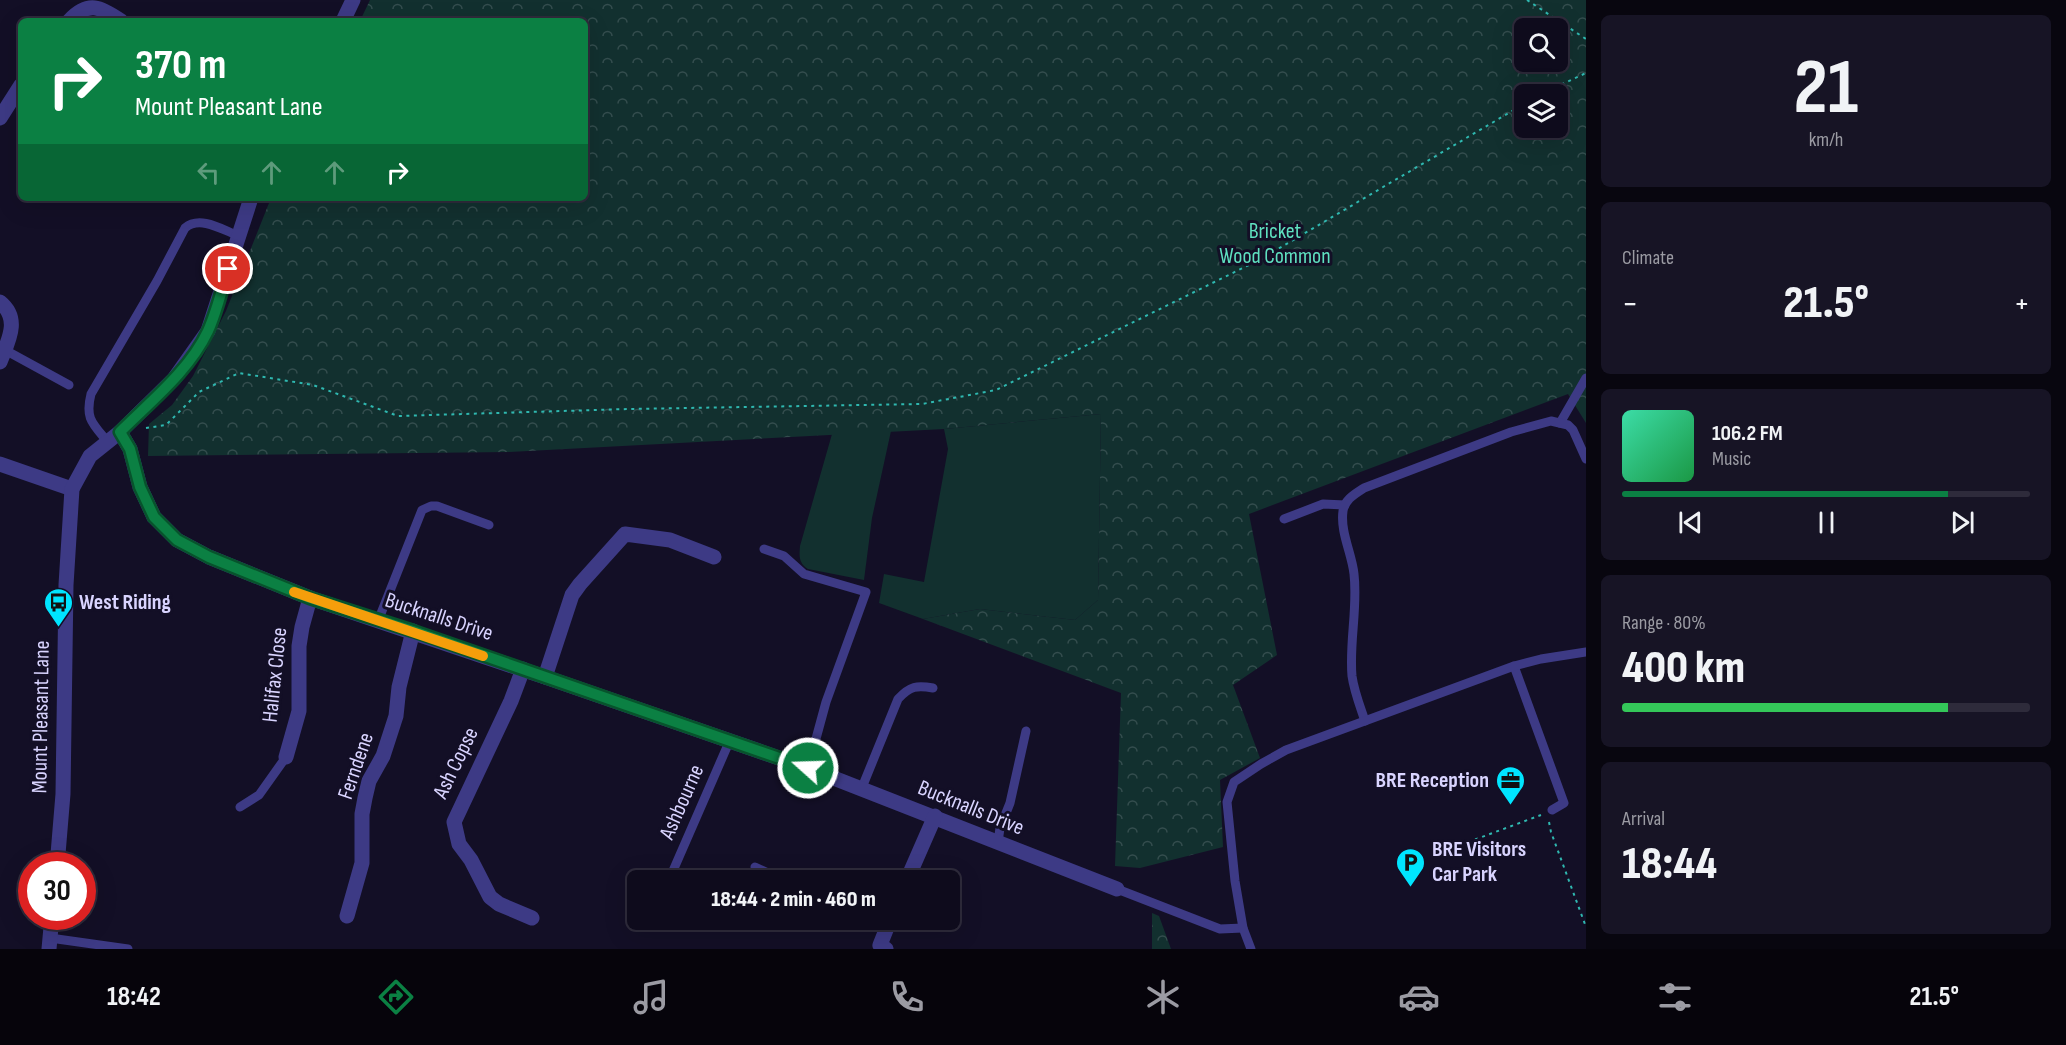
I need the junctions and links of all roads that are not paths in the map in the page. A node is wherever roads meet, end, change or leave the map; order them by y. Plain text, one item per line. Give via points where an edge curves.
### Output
1 (354, 0) edge
2 (73, 18) edge
3 (117, 18) edge
4 (345, 18) edge
5 (18, 90) edge
6 (0, 118) edge
7 (250, 201) edge
8 (238, 236) junction
9 (0, 302) edge
10 (2, 356) edge
11 (1586, 378) edge
12 (69, 385) dead end
13 (1560, 423) junction
14 (120, 432) junction
15 (107, 441) junction
16 (1586, 459) edge
17 (0, 464) edge
18 (72, 489) junction
19 (1345, 505) junction
20 (1284, 519) dead end
21 (489, 525) dead end
22 (764, 549) dead end
23 (714, 557) dead end
24 (310, 598) junction
25 (378, 621) junction
26 (413, 631) junction
27 (1586, 652) edge
28 (1514, 666) junction
29 (523, 669) junction
30 (545, 677) junction
31 (933, 688) dead end
32 (1365, 721) junction
33 (1026, 731) dead end
34 (730, 740) junction
35 (286, 757) joint
36 (808, 768) junction
37 (861, 790) junction
38 (240, 807) dead end
39 (1552, 810) road end
40 (934, 816) junction
41 (998, 842) junction
42 (58, 852) edge
43 (755, 867) dead end
44 (673, 870) edge
45 (761, 870) edge
46 (911, 870) edge
47 (1117, 889) joint
48 (347, 916) dead end
49 (532, 918) dead end
50 (1243, 928) junction
51 (886, 930) edge
52 (50, 943) edge
53 (881, 948) edge
54 (128, 949) edge
55 (1251, 949) edge

1 - 4 street
2 - 3 street via 82,10 95,7
5 - 6 street
7 - 8 street, Mount Pleasant Lane
8 - 14 street, Mount Pleasant Lane via 208,331 174,379
8 - 15 lane via 203,223 191,223 185,228 91,394 90,421
9 - 10 street via 10,315 13,331
10 - 12 lane
11 - 13 lane
13 - 16 lane via 1573,430
13 - 19 lane via 1551,421 1511,432 1364,488 1348,498
14 - 15 street, Mount Pleasant Lane
14 - 24 street, Bucknalls Drive via 154,517 177,540
15 - 18 street, Mount Pleasant Lane via 90,456
17 - 18 street
18 - 42 street, Mount Pleasant Lane
19 - 20 lane via 1323,504
19 - 32 lane via 1343,527 1357,597 1352,677
21 - 25 lane via 437,506 422,510
22 - 36 lane via 784,556 804,574 866,592 826,702
23 - 30 street via 670,540 625,534 572,595
24 - 25 street, Bucknalls Drive
24 - 35 street, Halifax Close via 299,646 299,711
25 - 26 street, Bucknalls Drive
26 - 29 street, Bucknalls Drive
26 - 48 street, Ferndene via 396,716 365,798 362,863
27 - 28 lane
28 - 32 lane
28 - 39 lane via 1564,803
29 - 30 street, Bucknalls Drive
29 - 49 street, Ash Copse via 453,822 459,844 490,897
30 - 34 street, Bucknalls Drive
31 - 37 lane via 914,686 898,699
32 - 50 lane via 1286,750 1234,782 1227,802
33 - 41 lane
34 - 36 street, Bucknalls Drive
34 - 44 lane, Ashbourne
35 - 38 lane via 259,795
36 - 37 street, Bucknalls Drive
37 - 40 street, Bucknalls Drive
40 - 41 street, Bucknalls Drive
40 - 46 street
41 - 47 street, Bucknalls Drive
43 - 45 lane
47 - 50 lane via 1220,929
50 - 55 lane
51 - 53 street
52 - 54 lane

